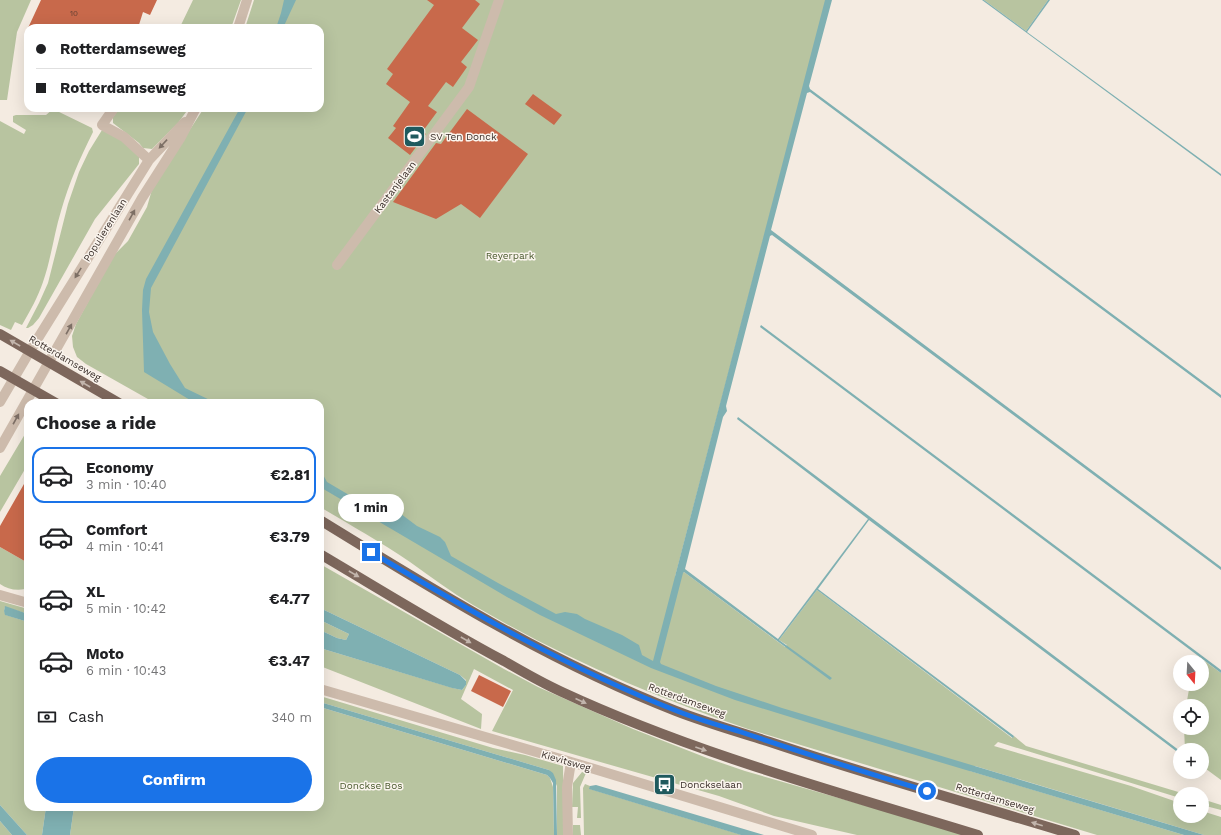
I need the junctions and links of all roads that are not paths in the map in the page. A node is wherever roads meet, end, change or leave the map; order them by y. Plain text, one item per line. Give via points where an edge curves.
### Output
1 (248, 0) edge
2 (499, 0) edge
3 (239, 24) edge
4 (111, 112) edge
5 (194, 112) edge
6 (191, 117) junction
7 (149, 160) junction
8 (337, 265) dead end
9 (0, 334) edge
10 (30, 351) junction
11 (49, 362) junction
12 (0, 371) edge
13 (13, 378) junction
14 (32, 390) junction
15 (27, 399) edge
16 (49, 399) edge
17 (112, 399) edge
18 (0, 402) edge
19 (24, 404) edge
20 (0, 448) edge
21 (324, 522) edge
22 (324, 556) edge
23 (0, 595) edge
24 (24, 602) edge
25 (324, 690) edge
26 (572, 762) junction
27 (568, 835) edge
28 (812, 835) edge
29 (978, 835) edge
30 (1075, 835) edge

1 - 3 street
2 - 8 street, Kastanjelaan via 469,87
4 - 7 street via 102,125 124,137
5 - 6 street, Populierenlaan
6 -> 7 street, Populierenlaan
11 -> 6 street, Populierenlaan
7 -> 10 street, Populierenlaan
10 -> 9 main road, Rotterdamseweg
10 - 11 main road, Rotterdamseweg
10 - 13 street, Populierenlaan
11 - 14 street, Populierenlaan
17 -> 11 main road, Rotterdamseweg
12 - 13 main road
13 - 14 main road
13 - 18 street, Populierenlaan
15 -> 14 street, Populierenlaan
14 - 16 main road
20 -> 19 street, Populierenlaan
30 -> 21 main road, Rotterdamseweg via 809,755 671,709 538,648 429,587
22 -> 29 main road via 560,692 685,744 776,775
23 - 24 street
25 - 26 street, Kievitsweg
26 - 27 street via 567,788
26 - 28 street, Kievitsweg

